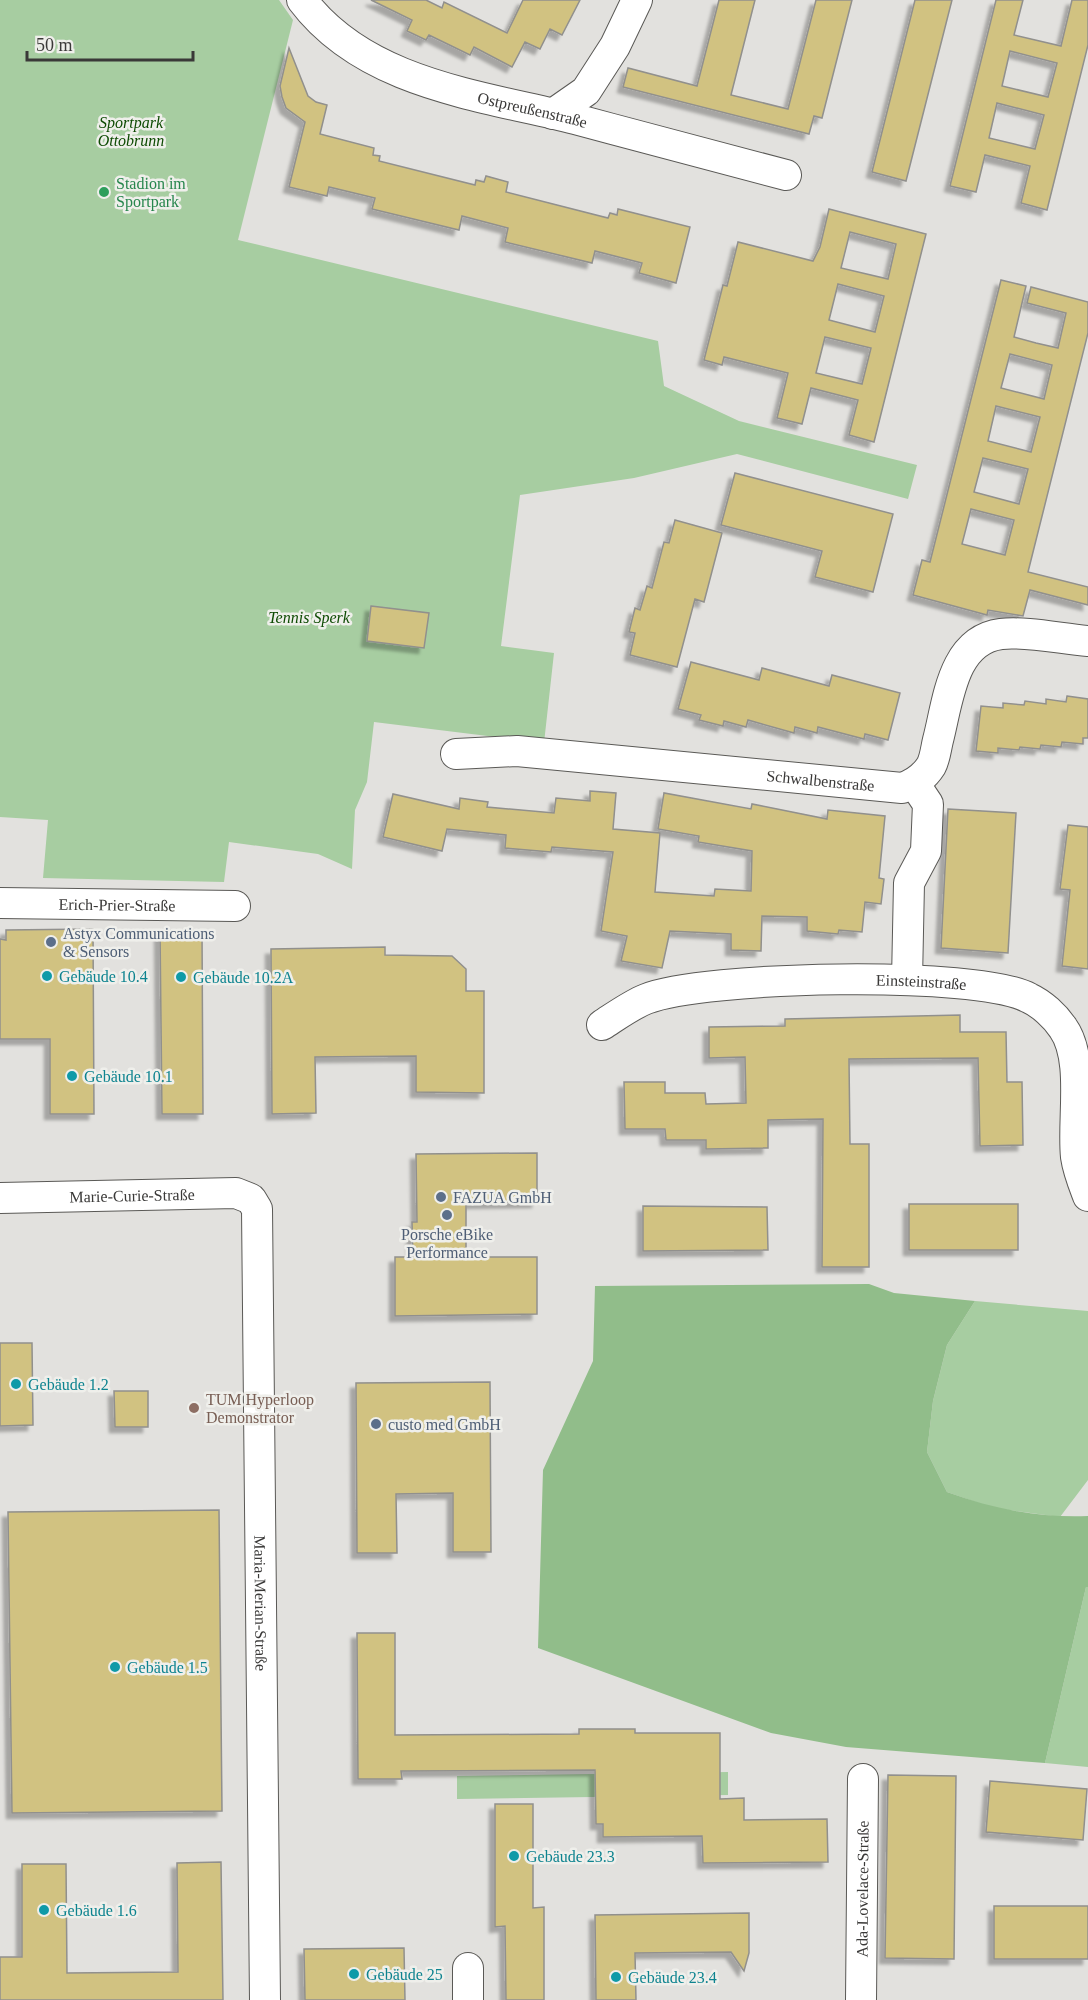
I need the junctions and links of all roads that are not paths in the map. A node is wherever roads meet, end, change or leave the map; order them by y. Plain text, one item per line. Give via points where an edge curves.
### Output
1 (302, 0) edge
2 (637, 0) edge
3 (552, 114) junction
4 (786, 175) dead end
5 (1088, 641) edge
6 (456, 754) dead end
7 (914, 783) junction
8 (0, 903) edge
9 (235, 906) dead end
10 (908, 980) junction
11 (602, 1024) dead end
12 (1088, 1196) edge
13 (0, 1198) edge
14 (257, 1209) joint
15 (863, 1779) dead end
16 (468, 1968) dead end
17 (265, 2000) edge
18 (468, 2000) edge
19 (861, 2000) edge

1 - 3 street, Ostpreußenstraße via 316,19 380,64 461,92
2 - 3 street via 615,46 586,91
3 - 4 street, Ostpreußenstraße
5 - 7 street via 1002,634 970,647 952,684 931,765
6 - 7 street, Schwalbenstraße via 517,751 902,788
7 - 10 street via 928,804 926,850 909,883
8 - 9 street, Erich-Prier-Straße
10 - 11 street, Einsteinstraße via 703,987 646,999
10 - 12 street, Einsteinstraße via 1004,990 1029,997 1062,1026 1074,1048 1076,1155
13 - 14 street, Marie-Curie-Straße via 236,1193 251,1199
14 - 17 street, Maria-Merian-Straße
15 - 19 street, Ada-Lovelace-Straße
16 - 18 street

